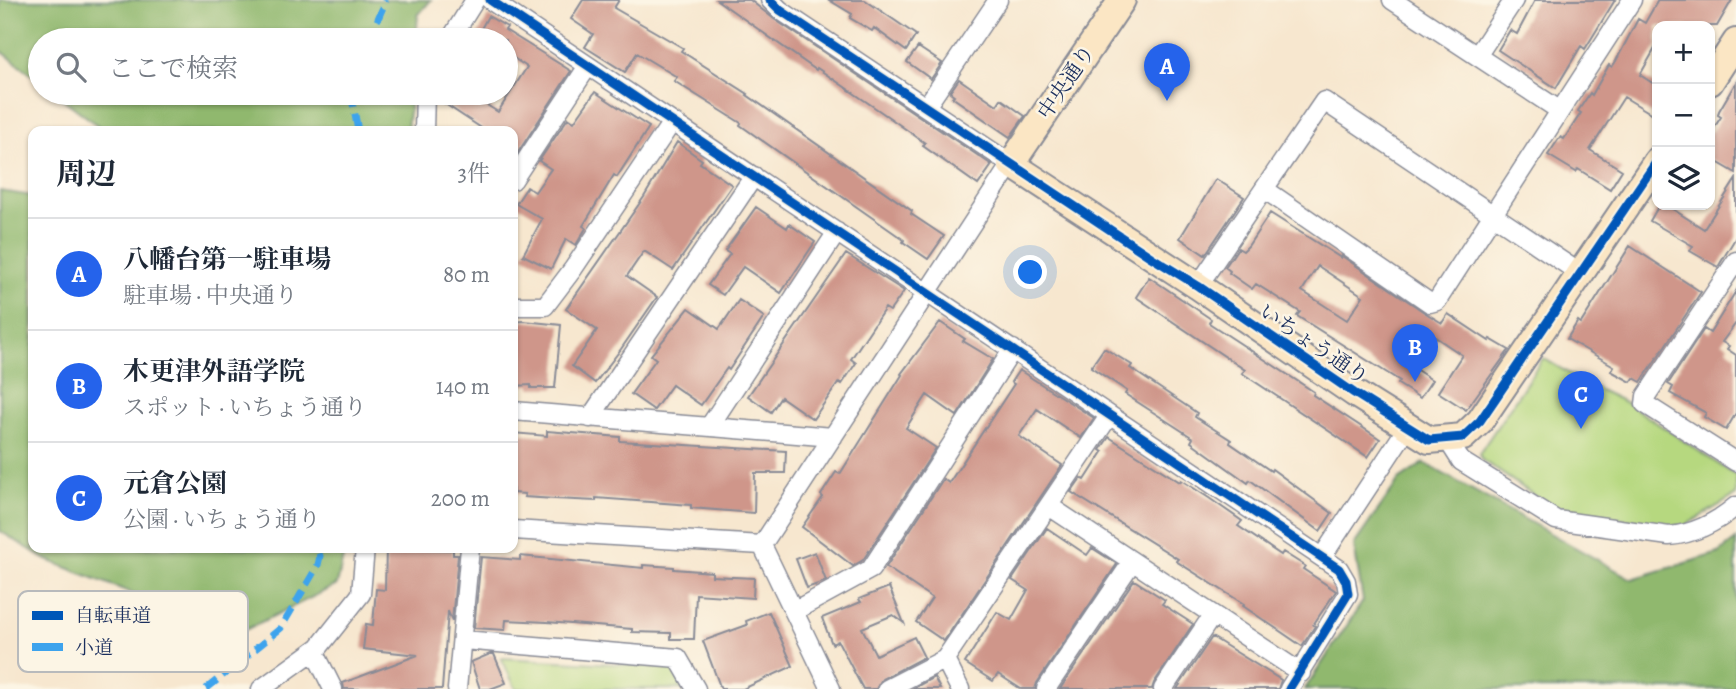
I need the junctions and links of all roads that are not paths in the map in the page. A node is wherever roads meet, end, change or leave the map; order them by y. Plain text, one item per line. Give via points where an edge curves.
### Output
1 (475, 0) edge
2 (490, 0) edge
3 (769, 0) edge
4 (1122, 0) edge
5 (1392, 0) edge
6 (1514, 0) edge
7 (1632, 0) edge
8 (988, 3) edge
9 (458, 28) edge
10 (1736, 42) edge
11 (1477, 56) junction
12 (589, 66) junction
13 (1715, 74) edge
14 (425, 105) edge
15 (926, 107) junction
16 (1559, 110) junction
17 (672, 122) junction
18 (424, 126) edge
19 (1011, 164) junction
20 (1652, 168) edge
21 (518, 172) edge
22 (754, 176) junction
23 (1264, 189) junction
24 (1493, 216) junction
25 (837, 232) junction
26 (1736, 261) edge
27 (1581, 274) junction
28 (1198, 286) junction
29 (926, 291) junction
30 (518, 306) edge
31 (1013, 349) junction
32 (518, 411) edge
33 (1110, 416) junction
34 (590, 418) junction
35 (709, 427) junction
36 (1407, 428) junction
37 (832, 437) junction
38 (1447, 439) junction
39 (1733, 454) edge
40 (1049, 506) junction
41 (1736, 506) edge
42 (518, 530) edge
43 (762, 545) junction
44 (365, 553) edge
45 (470, 553) edge
46 (1322, 556) junction
47 (1132, 562) junction
48 (794, 611) junction
49 (1212, 616) junction
50 (463, 640) junction
51 (314, 651) junction
52 (944, 659) junction
53 (1301, 673) junction
54 (261, 689) edge
55 (333, 689) edge
56 (457, 689) edge
57 (696, 689) edge
58 (831, 689) edge
59 (887, 689) edge
60 (960, 689) edge
61 (1046, 689) edge
62 (1163, 689) edge
63 (1289, 689) edge

1 - 9 street
2 - 12 street
3 - 15 street
4 - 19 street, 中央通り
5 - 11 street
6 - 11 street
7 - 16 street
8 - 15 street
10 - 13 street
11 - 16 street
12 - 17 street
12 - 21 street
14 - 18 street
15 - 19 street
16 - 24 street
17 - 22 street
17 - 30 street via 545,306
19 - 28 street, いちょう通り
19 - 29 street
20 - 27 street
22 - 25 street
22 - 34 street
23 - 24 street via 1324,101
23 - 24 street via 1430,303 1437,302
23 - 28 street
24 - 27 street
25 - 29 street
25 - 35 street
26 - 39 street via 1645,404
27 - 38 street via 1480,421 1463,437
28 - 36 street, いちょう通り
29 - 31 street
29 - 37 street
31 - 33 street
31 - 48 street via 871,569
32 - 34 street
33 - 40 street
33 - 46 street
34 - 35 street
35 - 37 street
36 - 38 street, いちょう通り via 1429,440
36 - 46 street
37 - 43 street
38 - 41 street via 1461,461 1556,520 1677,536
40 - 47 street
40 - 52 street
42 - 43 street
43 - 48 street
44 - 51 street via 361,594
45 - 50 street
46 - 53 street via 1339,569 1348,594
47 - 49 street
47 - 61 street
48 - 58 street
49 - 53 street
49 - 62 street
50 - 56 street
50 - 57 street via 678,658
51 - 54 street
51 - 55 street
52 - 59 street
52 - 60 street
53 - 63 street

